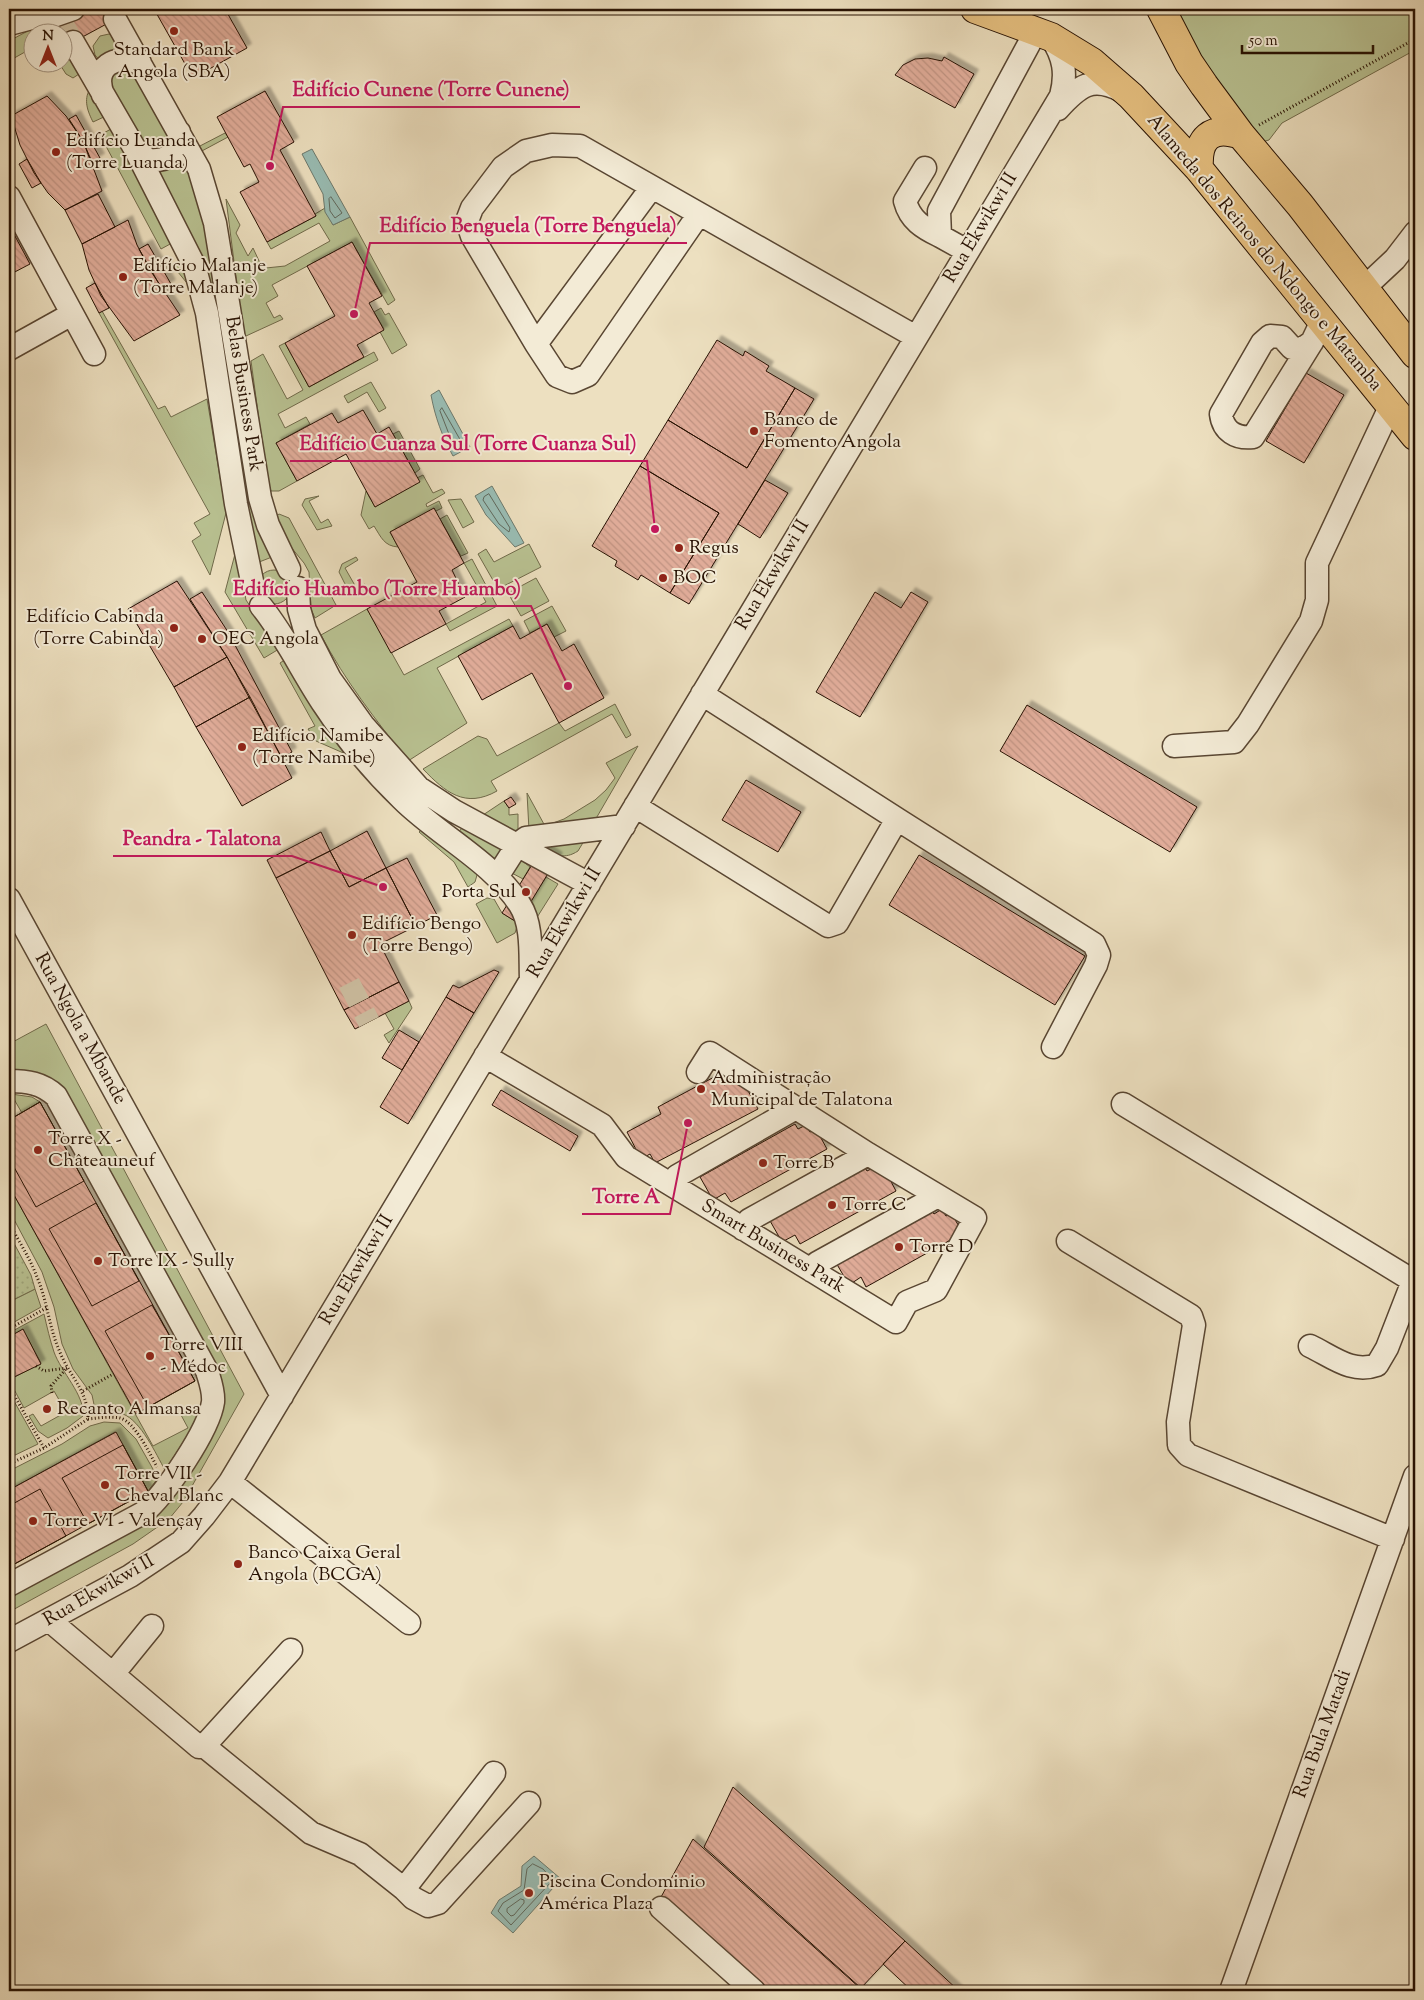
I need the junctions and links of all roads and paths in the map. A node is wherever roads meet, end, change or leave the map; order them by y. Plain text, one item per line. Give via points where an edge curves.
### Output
1 (974, 9) edge
2 (1160, 9) edge
3 (115, 19) dead end
4 (62, 22) edge
5 (9, 24) edge
6 (1044, 34) junction
7 (72, 35) tunnel mouth
8 (1415, 39) edge
9 (140, 63) junction
10 (103, 95) junction
11 (1131, 96) junction
12 (1042, 126) junction
13 (179, 132) junction
14 (1241, 135) junction
15 (135, 149) junction
16 (924, 168) dead end
17 (1199, 169) junction
18 (652, 187) junction
19 (9, 198) edge
20 (700, 214) junction
21 (1415, 234) edge
22 (940, 236) junction
23 (967, 251) junction
24 (1405, 258) edge
25 (1364, 288) junction
26 (72, 314) junction
27 (1317, 332) junction
28 (916, 337) junction
29 (536, 344) junction
30 (9, 349) edge
31 (94, 354) dead end
32 (1415, 354) edge
33 (1391, 405) junction
34 (1415, 436) edge
35 (293, 578) junction
36 (252, 581) junction
37 (261, 606) junction
38 (702, 694) junction
39 (1174, 746) dead end
40 (635, 806) junction
41 (454, 811) junction
42 (897, 819) junction
43 (624, 826) junction
44 (438, 830) junction
45 (518, 844) junction
46 (497, 877) junction
47 (589, 884) junction
48 (9, 899) edge
49 (531, 979) junction
50 (1053, 1047) dead end
51 (485, 1056) junction
52 (698, 1072) dead end
53 (9, 1081) edge
54 (1124, 1104) dead end
55 (796, 1108) junction
56 (868, 1154) junction
57 (672, 1185) junction
58 (938, 1196) junction
59 (9, 1223) edge
60 (743, 1229) junction
61 (1068, 1241) dead end
62 (812, 1271) junction
63 (1414, 1281) edge
64 (48, 1307) junction
65 (9, 1329) edge
66 (1310, 1346) dead end
67 (36, 1366) dead end
68 (66, 1368) junction
69 (113, 1374) dead end
70 (9, 1386) edge
71 (83, 1391) junction
72 (52, 1393) dead end
73 (282, 1396) junction
74 (88, 1419) junction
75 (44, 1448) junction
76 (9, 1464) edge
77 (1415, 1476) edge
78 (230, 1482) junction
79 (168, 1487) junction
80 (1393, 1539) junction
81 (9, 1585) edge
82 (49, 1620) junction
83 (410, 1623) dead end
84 (152, 1626) dead end
85 (9, 1641) edge
86 (291, 1650) dead end
87 (113, 1674) junction
88 (204, 1746) junction
89 (494, 1772) dead end
90 (529, 1804) dead end
91 (337, 1845) junction
92 (376, 1885) dead end
93 (404, 1889) junction
94 (661, 1908) dead end
95 (754, 1991) edge
96 (1231, 1991) edge

1 - 6 main road, Alameda dos Reinos do Ndongo e Matamba
2 - 14 main road via 1189,63
3 - 9 street, Belas Business Park
4 - 5 street, Belas Business Park via 40,16
6 - 11 main road, Alameda dos Reinos do Ndongo e Matamba via 1092,62
6 - 12 street, Rua Ekwikwi II via 1060,51 1065,68 1061,96
6 - 22 street via 939,211
7 - 10 street, Belas Business Park
8 - 14 path
9 - 10 street via 123,59 108,65 100,79
9 - 13 street, Belas Business Park
10 - 15 street, Belas Business Park
11 - 12 street, Rua Ekwikwi II via 1108,84 1086,85 1071,94
11 - 17 main road, Alameda dos Reinos do Ndongo e Matamba
12 - 23 street, Rua Ekwikwi II
13 - 15 street via 177,148 165,159 148,160
13 - 35 street, Belas Business Park via 199,169 215,223 260,498 268,525
14 - 17 main road via 1226,130 1208,135 1200,146
14 - 25 main road
15 - 36 street, Belas Business Park via 194,265 201,289 236,504
16 - 22 street via 905,202 914,219
17 - 27 main road, Alameda dos Reinos do Ndongo e Matamba
18 - 20 street
18 - 29 street
18 - 29 street via 580,146 552,144 526,151 503,167 472,208 467,221 472,236
19 - 26 street
20 - 28 street
20 - 29 street via 588,375 572,382 557,376
21 - 24 street
22 - 23 street
23 - 28 street, Rua Ekwikwi II
24 - 25 street
25 - 32 main road
26 - 30 street
26 - 31 street
27 - 27 street via 1252,437 1241,438 1232,434 1222,422 1222,414 1262,343 1270,336 1282,337 1292,348 1302,350
27 - 33 main road, Alameda dos Reinos do Ndongo e Matamba
28 - 38 street, Rua Ekwikwi II
33 - 34 main road, Alameda dos Reinos do Ndongo e Matamba
33 - 39 street via 1318,563 1318,600 1311,621 1248,724 1234,742
35 - 36 street via 281,565 268,565 259,569
35 - 37 street via 296,595 288,606 274,610
35 - 41 street, Belas Business Park via 305,630 341,695 419,788
36 - 37 street, Belas Business Park via 252,595
37 - 44 street, Belas Business Park via 285,637 309,682 340,727 402,799
38 - 40 street, Rua Ekwikwi II
38 - 42 street
40 - 42 street via 828,926 838,923
40 - 43 street, Rua Ekwikwi II
41 - 44 street
41 - 45 street, Belas Business Park
42 - 50 street via 1094,944 1099,955 1096,965
43 - 45 street via 526,838
43 - 47 street, Rua Ekwikwi II
44 - 46 street, Belas Business Park
45 - 46 street
45 - 47 street, Belas Business Park
46 - 49 street, Belas Business Park via 525,912
47 - 49 street, Rua Ekwikwi II
48 - 73 street, Rua Ngola a Mbande
49 - 51 street, Rua Ekwikwi II
51 - 57 street, Smart Business Park via 602,1125 626,1157
51 - 73 street, Rua Ekwikwi II
52 - 55 street via 710,1053
53 - 79 street via 36,1083 56,1096 207,1371 212,1387 208,1418
54 - 63 street
55 - 56 street
55 - 57 street via 677,1176
56 - 58 street
56 - 60 street via 749,1220
57 - 60 street, Smart Business Park
58 - 62 street via 817,1263
58 - 62 street, Smart Business Park via 975,1218 936,1290 907,1302 896,1322
59 - 64 path via 37,1276
60 - 62 street, Smart Business Park
61 - 80 street via 1191,1316 1194,1325 1178,1422 1179,1445 1188,1455
63 - 66 street via 1377,1365 1365,1370 1355,1368
64 - 65 path
64 - 68 path
67 - 68 path via 44,1371
68 - 71 path
68 - 72 path via 51,1386
69 - 71 path
70 - 75 path
71 - 74 path via 88,1404
73 - 78 street, Rua Ekwikwi II
74 - 75 path
74 - 79 path via 121,1418 130,1424
75 - 76 path
77 - 80 street, Rua Bula Matadi
78 - 82 street, Rua Ekwikwi II via 181,1542 130,1576
78 - 83 street
79 - 81 street via 143,1513
80 - 96 street, Rua Bula Matadi
82 - 85 street, Rua Ekwikwi II
82 - 87 street
84 - 87 street
86 - 88 street
87 - 88 street via 194,1745
88 - 91 street via 311,1833
89 - 93 street
90 - 93 street via 438,1903 428,1906
91 - 92 street via 346,1863
91 - 93 street via 360,1854
94 - 95 street

